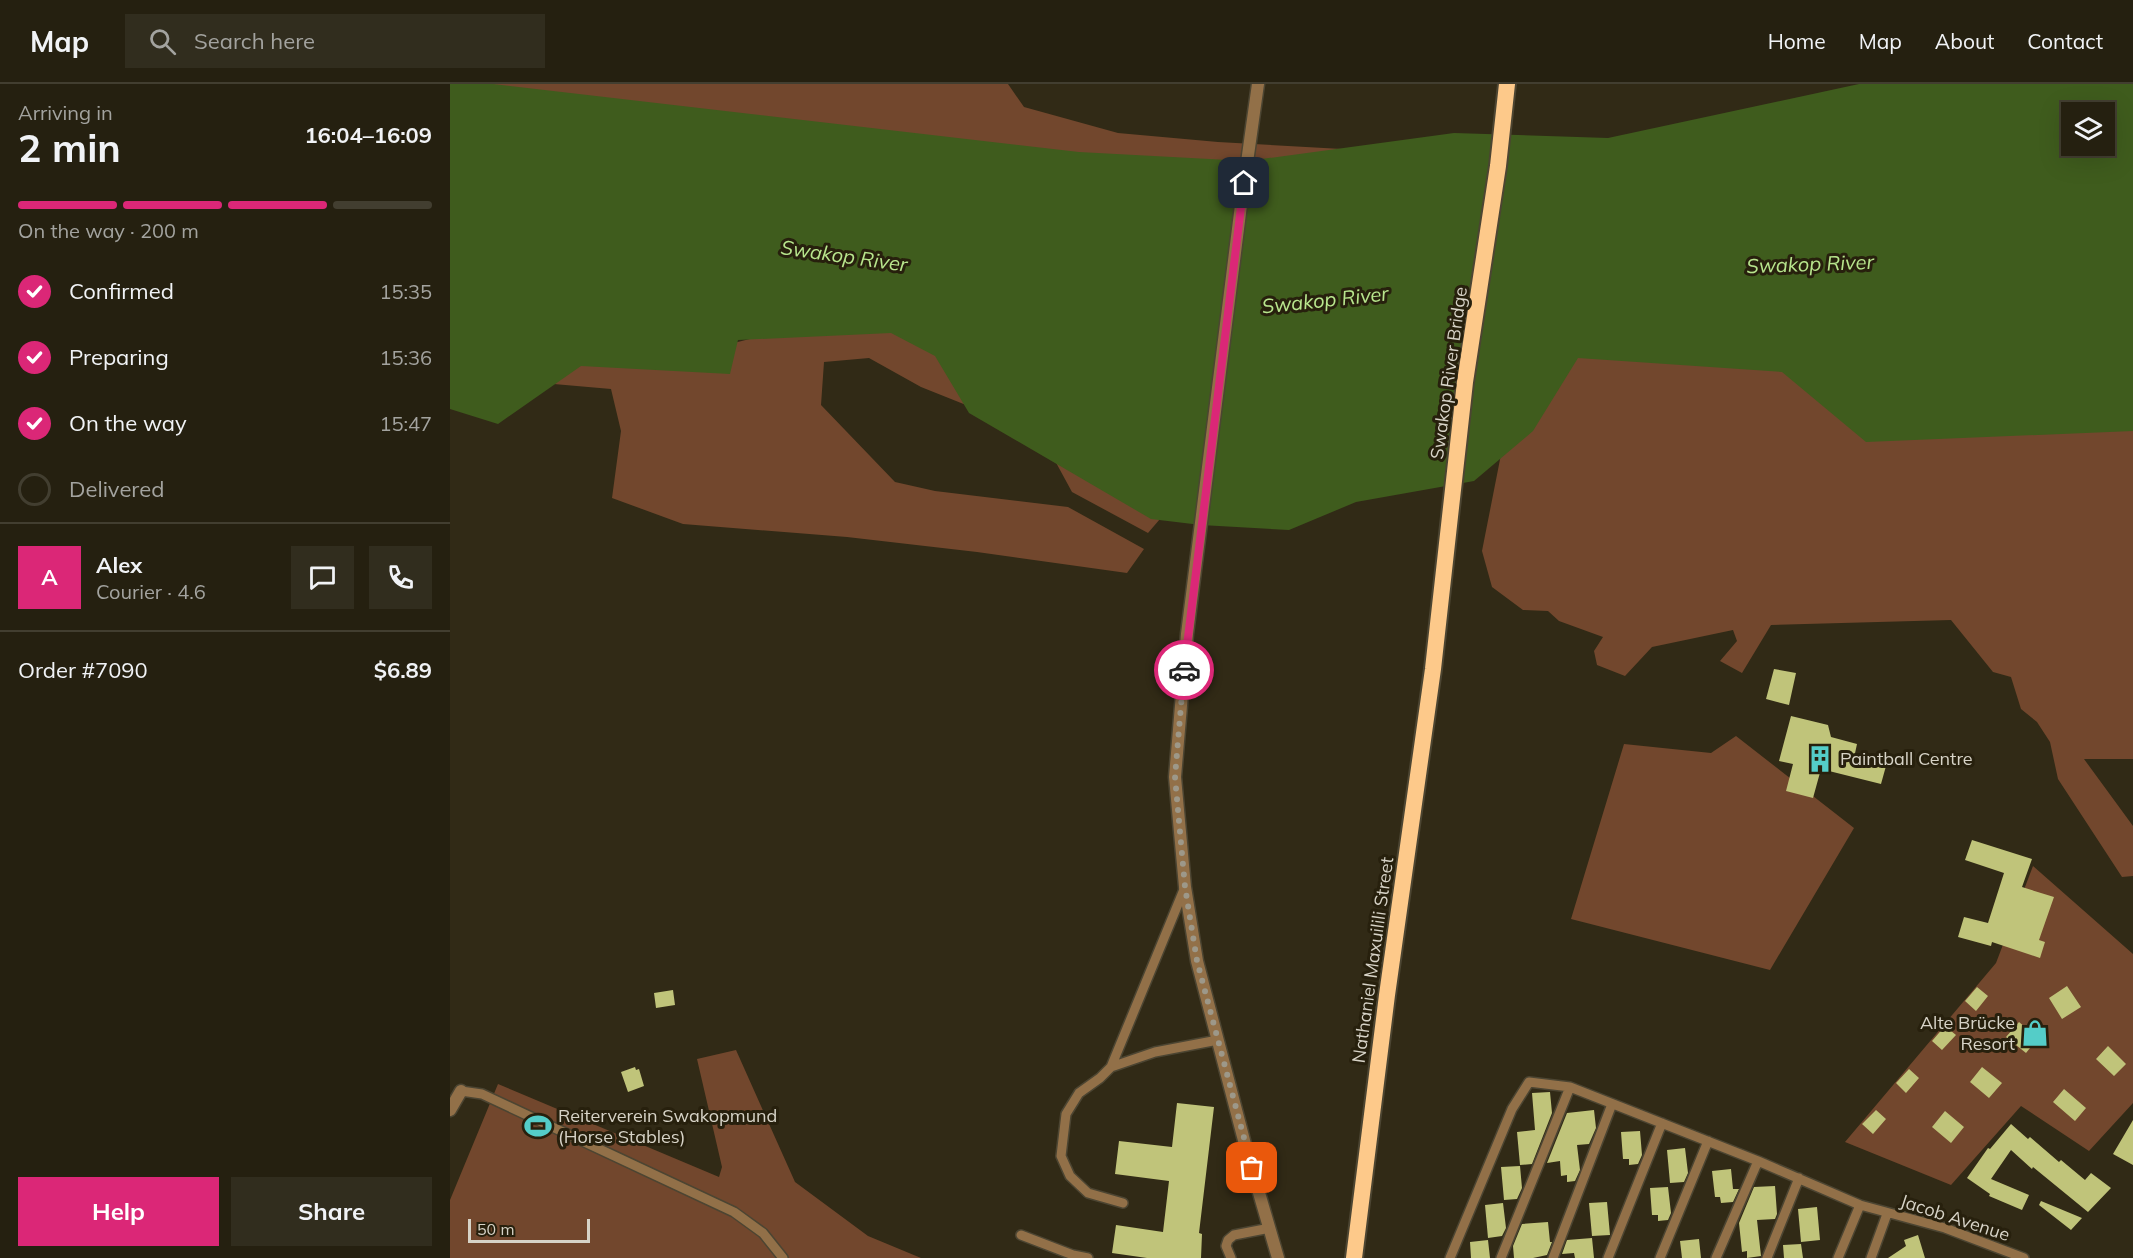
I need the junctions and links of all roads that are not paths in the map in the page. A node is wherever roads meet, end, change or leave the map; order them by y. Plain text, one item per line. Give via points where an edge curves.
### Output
1 (1258, 84) edge
2 (1507, 84) edge
3 (1433, 669) joint
4 (1185, 887) junction
5 (1218, 1040) junction
6 (1112, 1067) junction
7 (1570, 1088) junction
8 (461, 1091) joint
9 (1612, 1104) junction
10 (450, 1110) edge
11 (1662, 1123) junction
12 (1708, 1141) junction
13 (1758, 1161) junction
14 (1799, 1178) junction
15 (1123, 1203) dead end
16 (1860, 1205) junction
17 (1887, 1214) junction
18 (1270, 1228) junction
19 (1021, 1236) dead end
20 (783, 1258) edge
21 (1088, 1258) edge
22 (1231, 1258) edge
23 (1278, 1258) edge
24 (1354, 1258) edge
25 (1450, 1258) edge
26 (1501, 1258) edge
27 (1553, 1258) edge
28 (1608, 1258) edge
29 (1660, 1258) edge
30 (1716, 1258) edge
31 (1767, 1258) edge
32 (1838, 1258) edge
33 (1871, 1258) edge
34 (2024, 1258) edge

1 - 4 street via 1187,634 1175,777
2 - 3 highway, Swakop River Bridge via 1466,382
3 - 24 highway, Nathaniel Maxuilili Street via 1386,995
4 - 5 street via 1197,961
4 - 6 lane
5 - 6 lane via 1155,1052
5 - 18 street
6 - 15 lane via 1079,1092 1066,1114 1061,1156 1070,1176 1088,1193
7 - 9 lane
7 - 25 lane via 1529,1082 1512,1109
7 - 26 lane
8 - 10 street
8 - 20 lane via 482,1094 734,1212 764,1233
9 - 11 lane
9 - 27 lane
11 - 12 lane
11 - 28 lane
12 - 13 lane
12 - 29 lane
13 - 14 lane
13 - 30 lane
14 - 16 lane
14 - 31 lane
16 - 17 lane
16 - 32 lane
17 - 33 lane, Jacob Avenue
17 - 34 lane, Jacob Avenue via 1945,1228
18 - 22 lane via 1234,1235 1226,1246
18 - 23 street
19 - 21 lane

